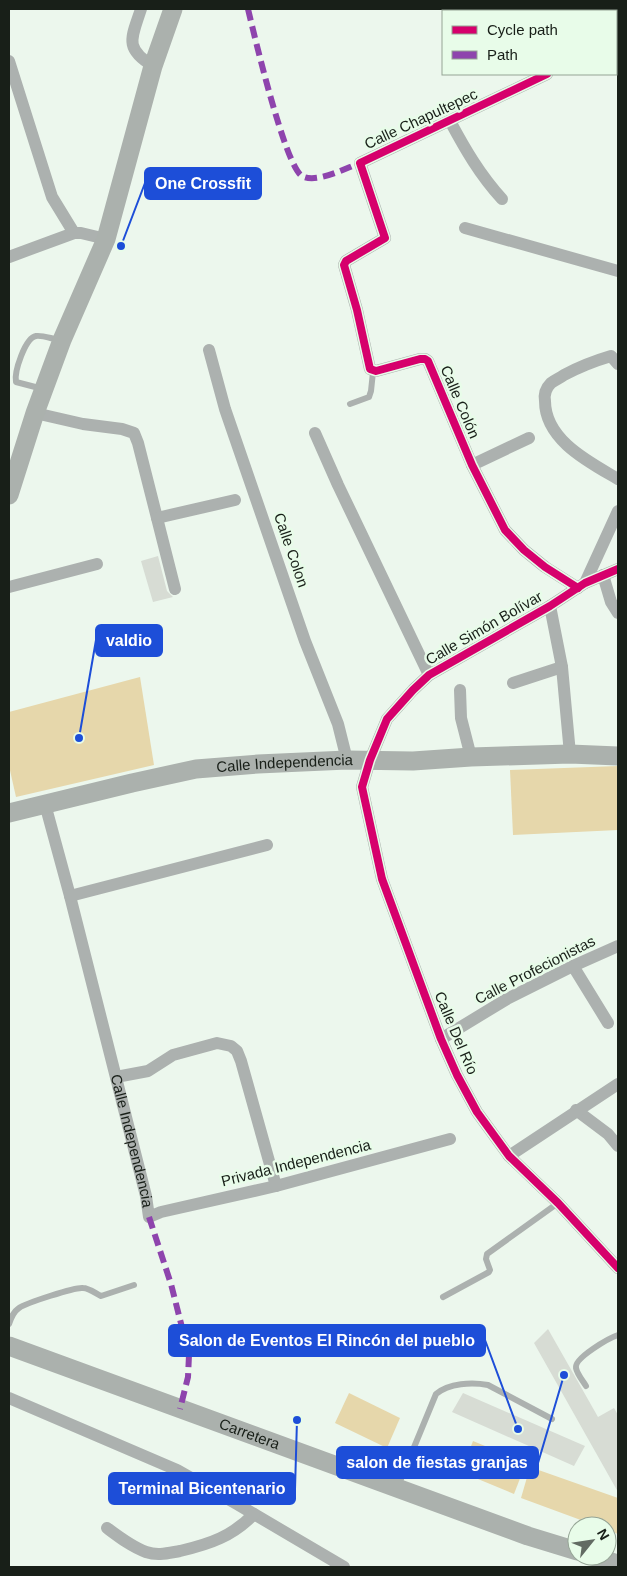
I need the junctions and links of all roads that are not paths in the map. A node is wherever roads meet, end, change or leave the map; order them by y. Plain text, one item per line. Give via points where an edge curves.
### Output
1 (142, 9) edge
2 (173, 9) edge
3 (9, 61) edge
4 (153, 66) junction
5 (545, 75) edge
6 (450, 121) junction
7 (502, 199) dead end
8 (465, 228) dead end
9 (74, 233) junction
10 (106, 239) junction
11 (9, 256) edge
12 (618, 271) edge
13 (62, 340) junction
14 (209, 350) dead end
15 (618, 364) edge
16 (373, 372) junction
17 (44, 390) junction
18 (350, 404) dead end
19 (36, 413) junction
20 (316, 433) dead end
21 (529, 438) dead end
22 (472, 465) junction
23 (14, 466) edge
24 (618, 479) edge
25 (9, 495) edge
26 (235, 500) dead end
27 (618, 511) edge
28 (157, 518) junction
29 (96, 564) dead end
30 (618, 568) edge
31 (603, 576) junction
32 (581, 586) junction
33 (9, 587) edge
34 (175, 589) dead end
35 (550, 606) junction
36 (618, 613) edge
37 (562, 667) junction
38 (429, 675) junction
39 (513, 684) dead end
40 (460, 690) dead end
41 (570, 754) junction
42 (618, 756) edge
43 (471, 757) junction
44 (347, 760) junction
45 (370, 760) junction
46 (45, 804) junction
47 (9, 813) edge
48 (267, 845) dead end
49 (70, 896) junction
50 (618, 946) edge
51 (573, 966) junction
52 (608, 1023) dead end
53 (441, 1039) junction
54 (116, 1077) junction
55 (618, 1084) edge
56 (576, 1110) junction
57 (450, 1139) dead end
58 (618, 1146) edge
59 (509, 1156) junction
60 (276, 1186) junction
61 (558, 1204) junction
62 (149, 1217) joint
63 (618, 1268) edge
64 (134, 1285) dead end
65 (443, 1297) dead end
66 (9, 1324) edge
67 (618, 1335) edge
68 (9, 1346) edge
69 (586, 1386) dead end
70 (9, 1398) edge
71 (552, 1419) dead end
72 (398, 1488) junction
73 (254, 1514) junction
74 (107, 1528) dead end
75 (567, 1548) edge
76 (344, 1567) edge

1 - 4 street via 132,43 135,52
2 - 4 street
3 - 9 street via 52,197
4 - 10 street
5 - 6 street, Calle Chapultepec
6 - 7 street via 475,166
6 - 16 street, Calle Chapultepec via 360,162 385,238 344,265
8 - 12 street
9 - 10 street
9 - 11 street
10 - 13 street
13 - 17 street
13 - 17 lane via 32,337 15,373 16,382
14 - 44 street, Calle Colon via 225,409 305,641 338,724
15 - 24 street via 611,356 577,368 551,383 544,402 548,421 562,440 582,458
16 - 18 lane via 369,397
16 - 22 street, Calle Colón via 420,359 428,361
17 - 19 street
19 - 23 street
19 - 28 street via 134,433
20 - 38 street
21 - 22 street
22 - 32 street, Calle Colón via 506,530 524,550 545,567
23 - 25 street
26 - 28 street
27 - 32 street
28 - 34 street
29 - 33 street
30 - 31 street, Calle Simón Bolívar
31 - 32 street, Calle Simón Bolívar
31 - 36 street
32 - 35 street, Calle Simón Bolívar
35 - 37 street
35 - 38 street, Calle Simón Bolívar
37 - 39 street
37 - 41 street
38 - 45 street, Calle Simón Bolívar via 387,719
40 - 43 street via 461,718
41 - 42 street, Calle Independencia
41 - 43 street, Calle Independencia
43 - 45 street, Calle Independencia
44 - 45 street, Calle Independencia
44 - 46 street, Calle Independencia via 196,769
45 - 53 street, Calle Del Río via 362,787 382,879
46 - 47 street, Calle Independencia
46 - 49 street, Calle Independencia
48 - 49 street
49 - 54 street, Calle Independencia
50 - 51 street, Calle Profecionistas
51 - 52 street
51 - 53 street, Calle Profecionistas via 506,999
53 - 59 street, Calle Del Río via 477,1112
54 - 60 street via 148,1071 173,1055 217,1043 231,1046 241,1061
54 - 62 street, Calle Independencia
55 - 56 street
56 - 58 street via 608,1134
56 - 59 street
57 - 60 street, Privada Independencia
59 - 61 street, Calle Del Río
60 - 62 street, Privada Independencia
61 - 63 street, Calle Del Río
61 - 65 lane via 487,1254 489,1272
64 - 66 lane via 101,1296 80,1287 20,1306
67 - 69 lane via 576,1363
68 - 72 street, Carretera
70 - 73 street via 177,1470
71 - 72 lane via 488,1385 476,1383 442,1389 436,1394
72 - 75 street, Carretera
73 - 74 street via 234,1532 209,1544 162,1555 147,1553
73 - 76 street

